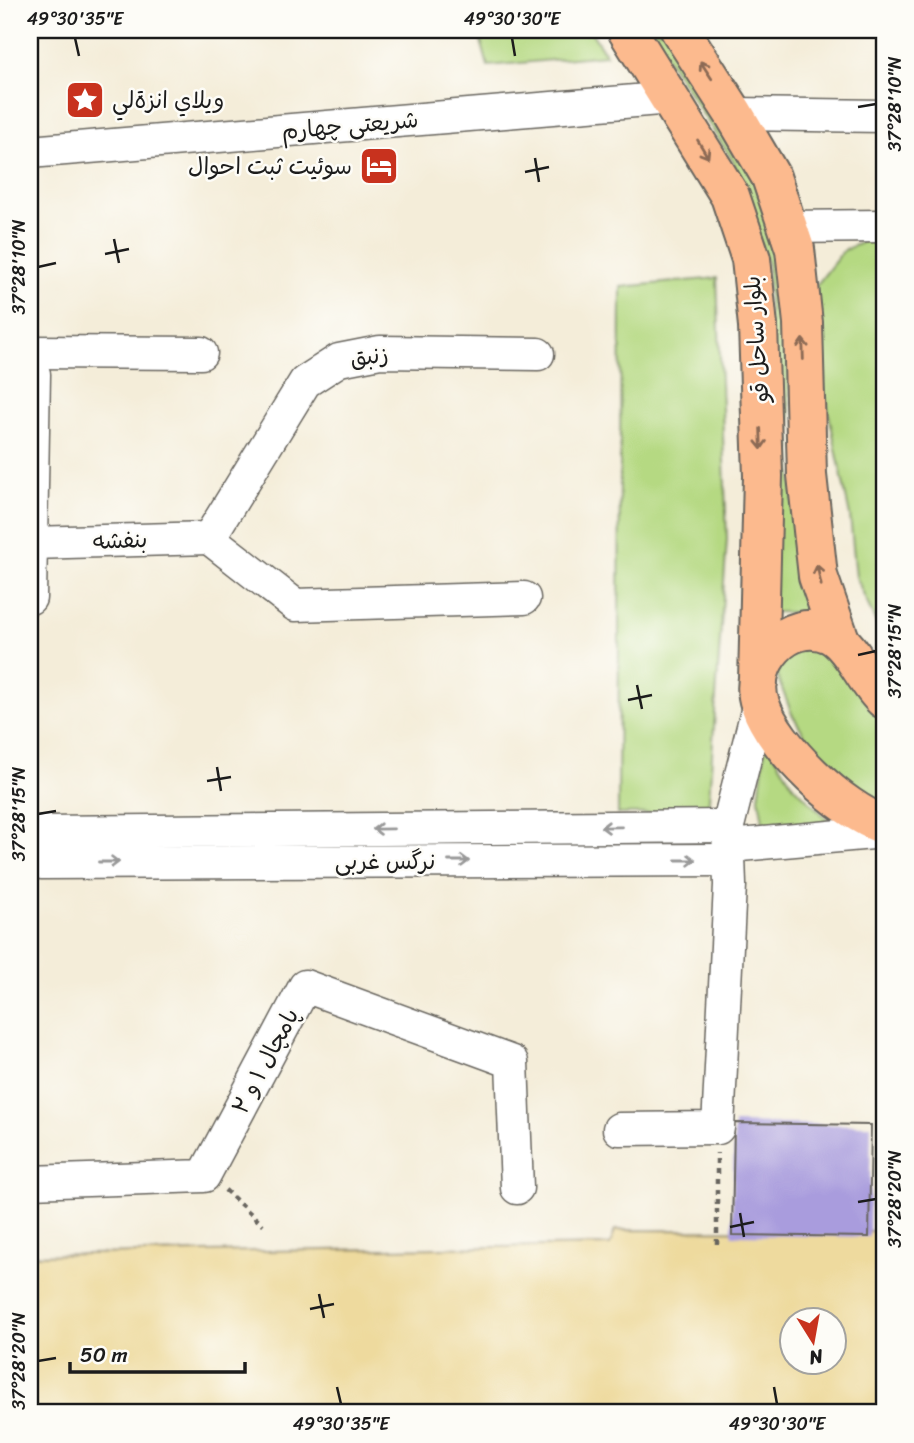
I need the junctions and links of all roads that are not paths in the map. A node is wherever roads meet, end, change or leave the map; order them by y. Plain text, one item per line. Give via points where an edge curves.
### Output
1 (627, 30) edge
2 (680, 30) edge
3 (671, 98) junction
4 (734, 114) junction
5 (884, 117) edge
6 (30, 152) edge
7 (884, 226) edge
8 (786, 227) junction
9 (30, 352) edge
10 (201, 353) dead end
11 (538, 354) dead end
12 (30, 365) edge
13 (209, 538) junction
14 (32, 543) junction
15 (30, 598) edge
16 (524, 598) dead end
17 (840, 640) junction
18 (759, 692) junction
19 (884, 699) edge
20 (884, 825) edge
21 (884, 832) edge
22 (729, 844) junction
23 (35, 847) edge
24 (619, 1129) dead end
25 (30, 1182) edge
26 (517, 1188) dead end

1 - 3 main road, بلوار ساحل قو
4 -> 2 main road, بلوار ساحل قو
3 - 6 street, شریعتی چهارم
3 -> 18 main road, بلوار ساحل قو via 730,196 751,259 763,476
4 - 5 street
4 - 8 main road, بلوار ساحل قو via 771,177
7 - 8 street
17 -> 8 main road, بلوار ساحل قو via 818,576 807,475 803,323 795,249
9 - 10 street
11 - 13 street, زنبق via 380,352 339,360 305,382
12 - 14 street via 34,374
13 - 14 street, بنفشه
13 - 16 street via 295,605
14 - 15 street
17 - 18 main road via 807,629 784,637 768,655
17 - 19 main road, بلوار ساحل قو
18 - 20 main road via 774,732 834,797
18 - 22 street
21 - 22 street, نرگس غربی
22 - 23 street, نرگس غربی
22 - 24 street via 718,1129
25 - 26 street, پامچال ۱ و ۲ via 204,1176 305,986 512,1062

